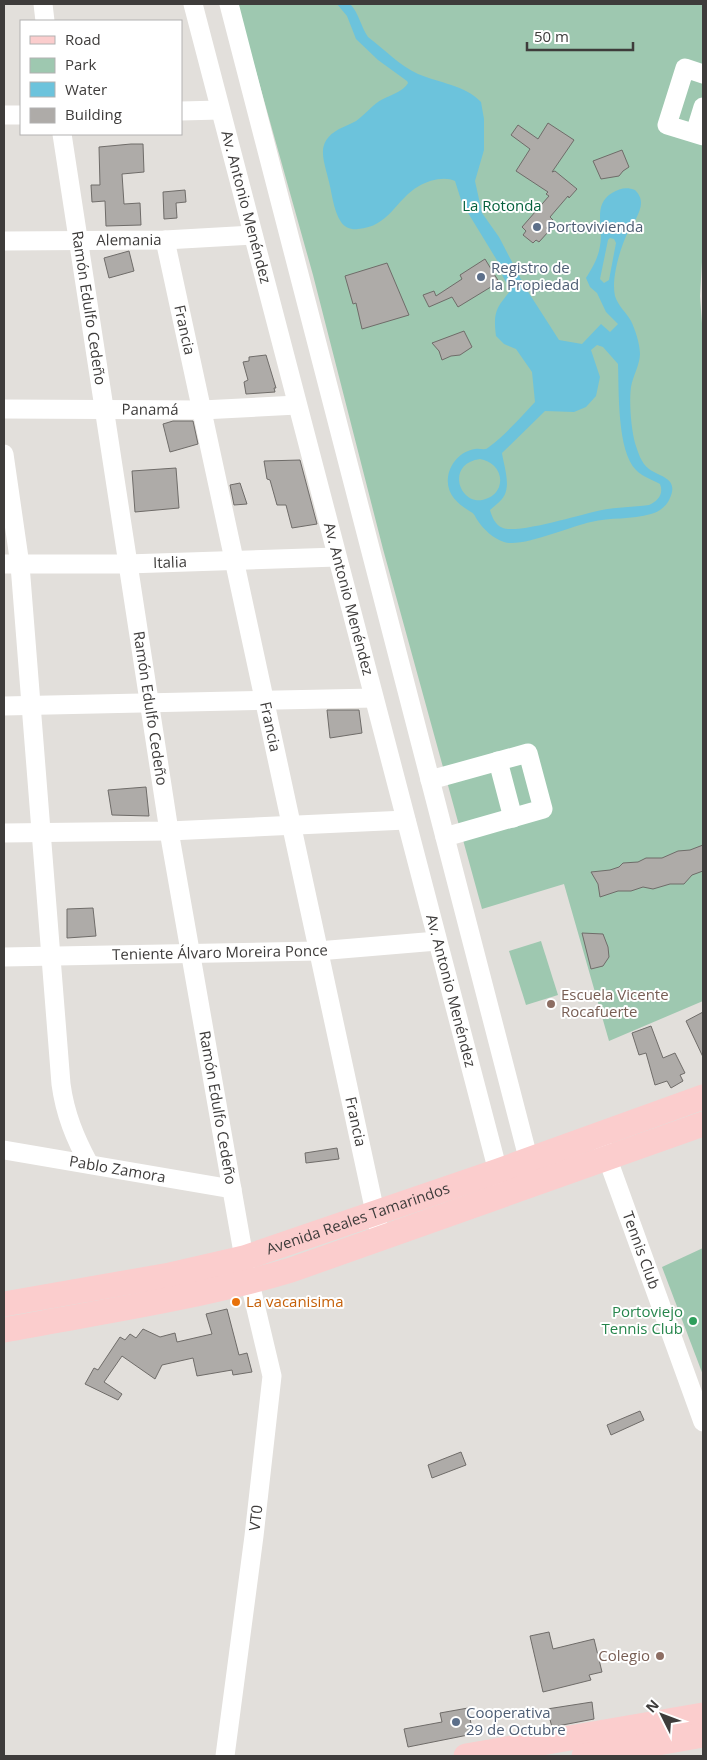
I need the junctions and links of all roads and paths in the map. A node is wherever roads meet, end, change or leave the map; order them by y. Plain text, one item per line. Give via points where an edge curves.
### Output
1 (43, 4) edge
2 (193, 4) edge
3 (228, 4) edge
4 (46, 20) edge
5 (703, 74) edge
6 (703, 108) edge
7 (220, 110) junction
8 (182, 111) edge
9 (4, 115) edge
10 (20, 115) edge
11 (62, 135) edge
12 (699, 135) edge
13 (253, 235) junction
14 (165, 240) junction
15 (4, 241) edge
16 (77, 241) junction
17 (297, 405) junction
18 (4, 409) edge
19 (104, 409) junction
20 (202, 410) junction
21 (4, 454) edge
22 (337, 557) junction
23 (234, 560) junction
24 (12, 564) edge
25 (127, 564) junction
26 (374, 698) junction
27 (264, 700) junction
28 (148, 702) junction
29 (31, 705) junction
30 (4, 706) edge
31 (498, 761) junction
32 (430, 780) junction
33 (513, 818) junction
34 (406, 820) junction
35 (292, 826) junction
36 (169, 831) junction
37 (41, 832) junction
38 (4, 833) edge
39 (445, 837) junction
40 (438, 942) junction
41 (318, 951) junction
42 (191, 954) junction
43 (50, 956) junction
44 (4, 957) edge
45 (703, 1097) edge
46 (703, 1124) edge
47 (599, 1134) junction
48 (4, 1150) edge
49 (607, 1158) junction
50 (528, 1160) junction
51 (89, 1164) junction
52 (498, 1171) junction
53 (535, 1184) junction
54 (232, 1188) junction
55 (504, 1195) junction
56 (375, 1214) junction
57 (381, 1238) junction
58 (244, 1258) junction
59 (250, 1282) junction
60 (4, 1304) edge
61 (4, 1330) edge
62 (698, 1392) edge
63 (703, 1422) edge
64 (703, 1716) edge
65 (660, 1733) junction
66 (703, 1736) edge
67 (225, 1756) edge
68 (466, 1756) edge
69 (584, 1756) edge

1 - 4 street
2 - 7 street, Av. Antonio Menéndez
3 - 32 street
5 - 12 street via 685,68 667,124
6 - 12 street
7 - 8 street
7 - 13 street, Av. Antonio Menéndez
9 - 10 street
11 - 16 street, Ramón Edulfo Cedeño
13 - 14 street, Alemania
13 - 17 street, Av. Antonio Menéndez
14 - 16 street, Alemania
14 - 20 street, Francia
15 - 16 street, Alemania
16 - 19 street, Ramón Edulfo Cedeño
17 - 20 street, Panamá
17 - 22 street, Av. Antonio Menéndez
18 - 19 street, Panamá
19 - 20 street, Panamá
19 - 25 street, Ramón Edulfo Cedeño
20 - 23 street, Francia
21 - 24 street
22 - 23 street, Italia
22 - 26 street, Av. Antonio Menéndez
23 - 25 street, Italia
23 - 27 street, Francia
24 - 25 street, Italia
24 - 29 street
25 - 28 street, Ramón Edulfo Cedeño
26 - 27 street
26 - 34 street, Av. Antonio Menéndez
27 - 28 street
27 - 35 street, Francia
28 - 29 street
28 - 36 street, Ramón Edulfo Cedeño
29 - 30 street
29 - 37 street
31 - 32 street
31 - 33 street
31 - 33 street via 528,753 538,790 543,809
32 - 39 street
33 - 39 street
34 - 35 street
34 - 40 street, Av. Antonio Menéndez
35 - 36 street
35 - 41 street, Francia
36 - 37 street
36 - 42 street, Ramón Edulfo Cedeño
37 - 38 street
37 - 43 street
39 - 50 street
40 - 41 street, Teniente Álvaro Moreira Ponce
40 - 52 street, Av. Antonio Menéndez
41 - 42 street, Teniente Álvaro Moreira Ponce
41 - 56 street, Francia
42 - 43 street, Teniente Álvaro Moreira Ponce
42 - 54 street, Ramón Edulfo Cedeño
43 - 44 street, Teniente Álvaro Moreira Ponce
43 - 51 street via 63,1102 73,1133
45 - 47 main road, Avenida Reales Tamarindos
46 - 49 main road, Avenida Reales Tamarindos
47 - 49 street, Tennis Club
47 - 50 main road, Avenida Reales Tamarindos
48 - 51 street, Pablo Zamora
49 - 53 main road, Avenida Reales Tamarindos
49 - 62 street, Tennis Club
50 - 52 main road, Avenida Reales Tamarindos
50 - 53 street
51 - 54 street, Pablo Zamora
52 - 55 street, Av. Antonio Menéndez
52 - 56 main road, Avenida Reales Tamarindos
53 - 55 main road, Avenida Reales Tamarindos
54 - 58 street, Ramón Edulfo Cedeño
55 - 57 main road, Avenida Reales Tamarindos
56 - 57 street, Francia
56 - 58 main road, Avenida Reales Tamarindos
57 - 59 main road, Avenida Reales Tamarindos
58 - 59 street, Ramón Edulfo Cedeño
58 - 60 main road, Avenida Reales Tamarindos
59 - 61 main road, Avenida Reales Tamarindos
59 - 67 street, VT0 via 272,1376
62 - 63 street, Tennis Club
64 - 65 main road
65 - 66 main road
65 - 68 main road
65 - 69 main road

